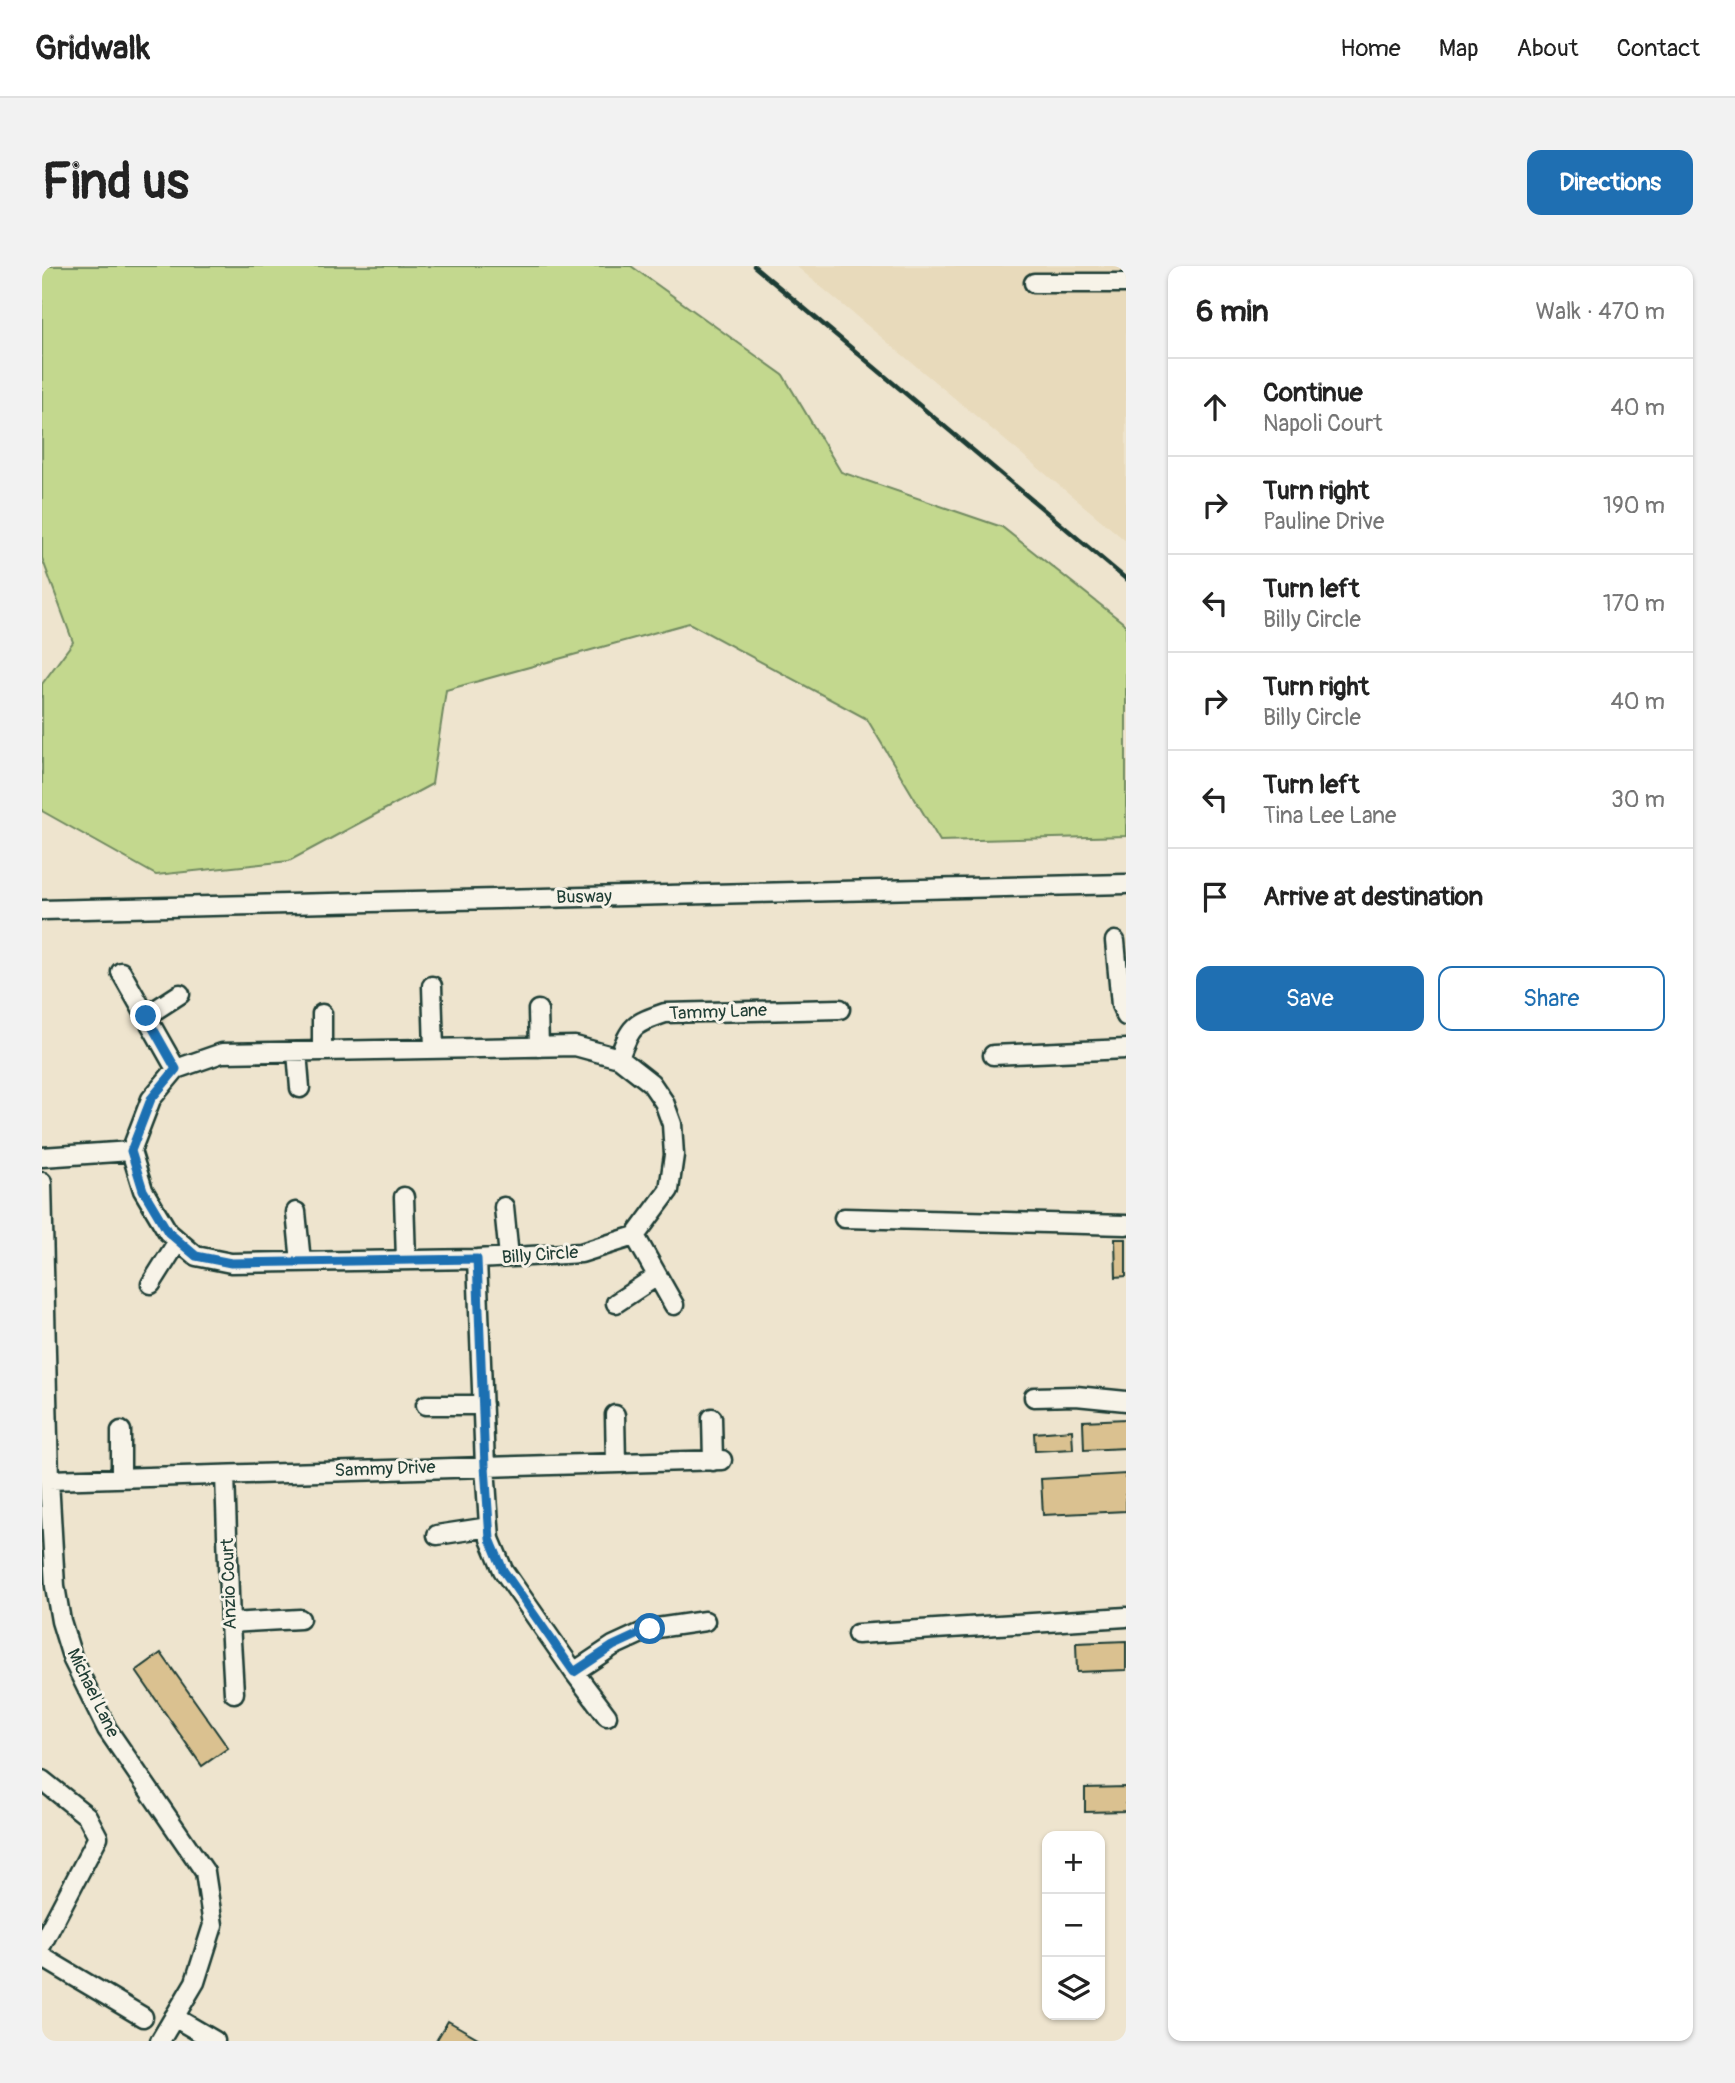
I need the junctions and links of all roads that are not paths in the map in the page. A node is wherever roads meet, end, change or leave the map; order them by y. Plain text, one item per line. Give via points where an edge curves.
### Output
1 (1034, 283) dead end
2 (1126, 283) edge
3 (1126, 884) edge
4 (42, 910) edge
5 (1115, 941) dead end
6 (121, 972) dead end
7 (432, 986) dead end
8 (180, 994) dead end
9 (840, 1009) dead end
10 (538, 1010) dead end
11 (322, 1014) dead end
12 (146, 1016) junction
13 (1126, 1016) edge
14 (539, 1047) junction
15 (434, 1049) junction
16 (1126, 1049) edge
17 (322, 1051) junction
18 (297, 1052) junction
19 (993, 1055) dead end
20 (619, 1058) junction
21 (176, 1069) junction
22 (300, 1088) dead end
23 (131, 1151) junction
24 (42, 1157) edge
25 (42, 1182) edge
26 (404, 1197) dead end
27 (504, 1206) dead end
28 (296, 1212) dead end
29 (844, 1218) dead end
30 (1126, 1225) edge
31 (635, 1236) junction
32 (178, 1241) junction
33 (509, 1257) junction
34 (477, 1259) junction
35 (406, 1260) junction
36 (301, 1262) junction
37 (657, 1276) junction
38 (151, 1284) dead end
39 (616, 1303) dead end
40 (674, 1305) dead end
41 (1034, 1397) dead end
42 (1126, 1401) edge
43 (426, 1405) dead end
44 (483, 1405) junction
45 (615, 1415) dead end
46 (712, 1418) dead end
47 (121, 1431) dead end
48 (616, 1463) junction
49 (485, 1466) junction
50 (225, 1475) junction
51 (121, 1478) junction
52 (49, 1480) junction
53 (489, 1527) junction
54 (438, 1535) dead end
55 (1126, 1617) edge
56 (300, 1619) dead end
57 (705, 1621) dead end
58 (230, 1623) junction
59 (857, 1634) dead end
60 (574, 1672) junction
61 (234, 1693) dead end
62 (607, 1716) dead end
63 (42, 1780) edge
64 (42, 1944) edge
65 (42, 1957) edge
66 (143, 2017) dead end
67 (174, 2017) junction
68 (212, 2040) edge
69 (160, 2041) edge

1 - 2 street
3 - 4 street, Busway
5 - 13 street
6 - 12 street
7 - 15 street
8 - 12 street
9 - 20 street, Tammy Lane via 666,1013 639,1022
10 - 14 street
11 - 17 street
12 - 21 street
14 - 15 street
14 - 20 street via 575,1046
15 - 17 street
16 - 19 street
17 - 18 street
18 - 21 street via 222,1053
18 - 22 street
20 - 31 street via 651,1083 672,1124 669,1190
21 - 23 street via 151,1099
23 - 24 street
23 - 32 street, Billy Circle via 143,1190
25 - 52 street, Michael Lane
26 - 35 street
27 - 33 street
28 - 36 street
29 - 30 street
31 - 33 street, Billy Circle via 581,1253
31 - 37 street
32 - 36 street, Billy Circle via 196,1256 231,1263
32 - 38 street
33 - 34 street, Billy Circle
34 - 35 street, Billy Circle
34 - 44 street
35 - 36 street, Billy Circle
37 - 39 street
37 - 40 street
41 - 42 street
43 - 44 street
44 - 49 street
45 - 48 street
46 - 48 street, Sammy Drive via 718,1460
47 - 51 street
48 - 49 street, Sammy Drive
49 - 50 street, Sammy Drive
49 - 53 street
50 - 51 street, Sammy Drive
50 - 58 street, Anzio Court
51 - 52 street, Sammy Drive
52 - 67 street, Michael Lane via 55,1586 73,1660 107,1728 205,1872 213,1925 195,1982
53 - 54 street
53 - 60 street via 503,1570
55 - 59 street
56 - 58 street
57 - 60 street via 650,1629
58 - 61 street, Anzio Court
60 - 62 street
63 - 64 street via 87,1816 98,1837
65 - 66 street
67 - 68 street
67 - 69 street, Michael Lane

